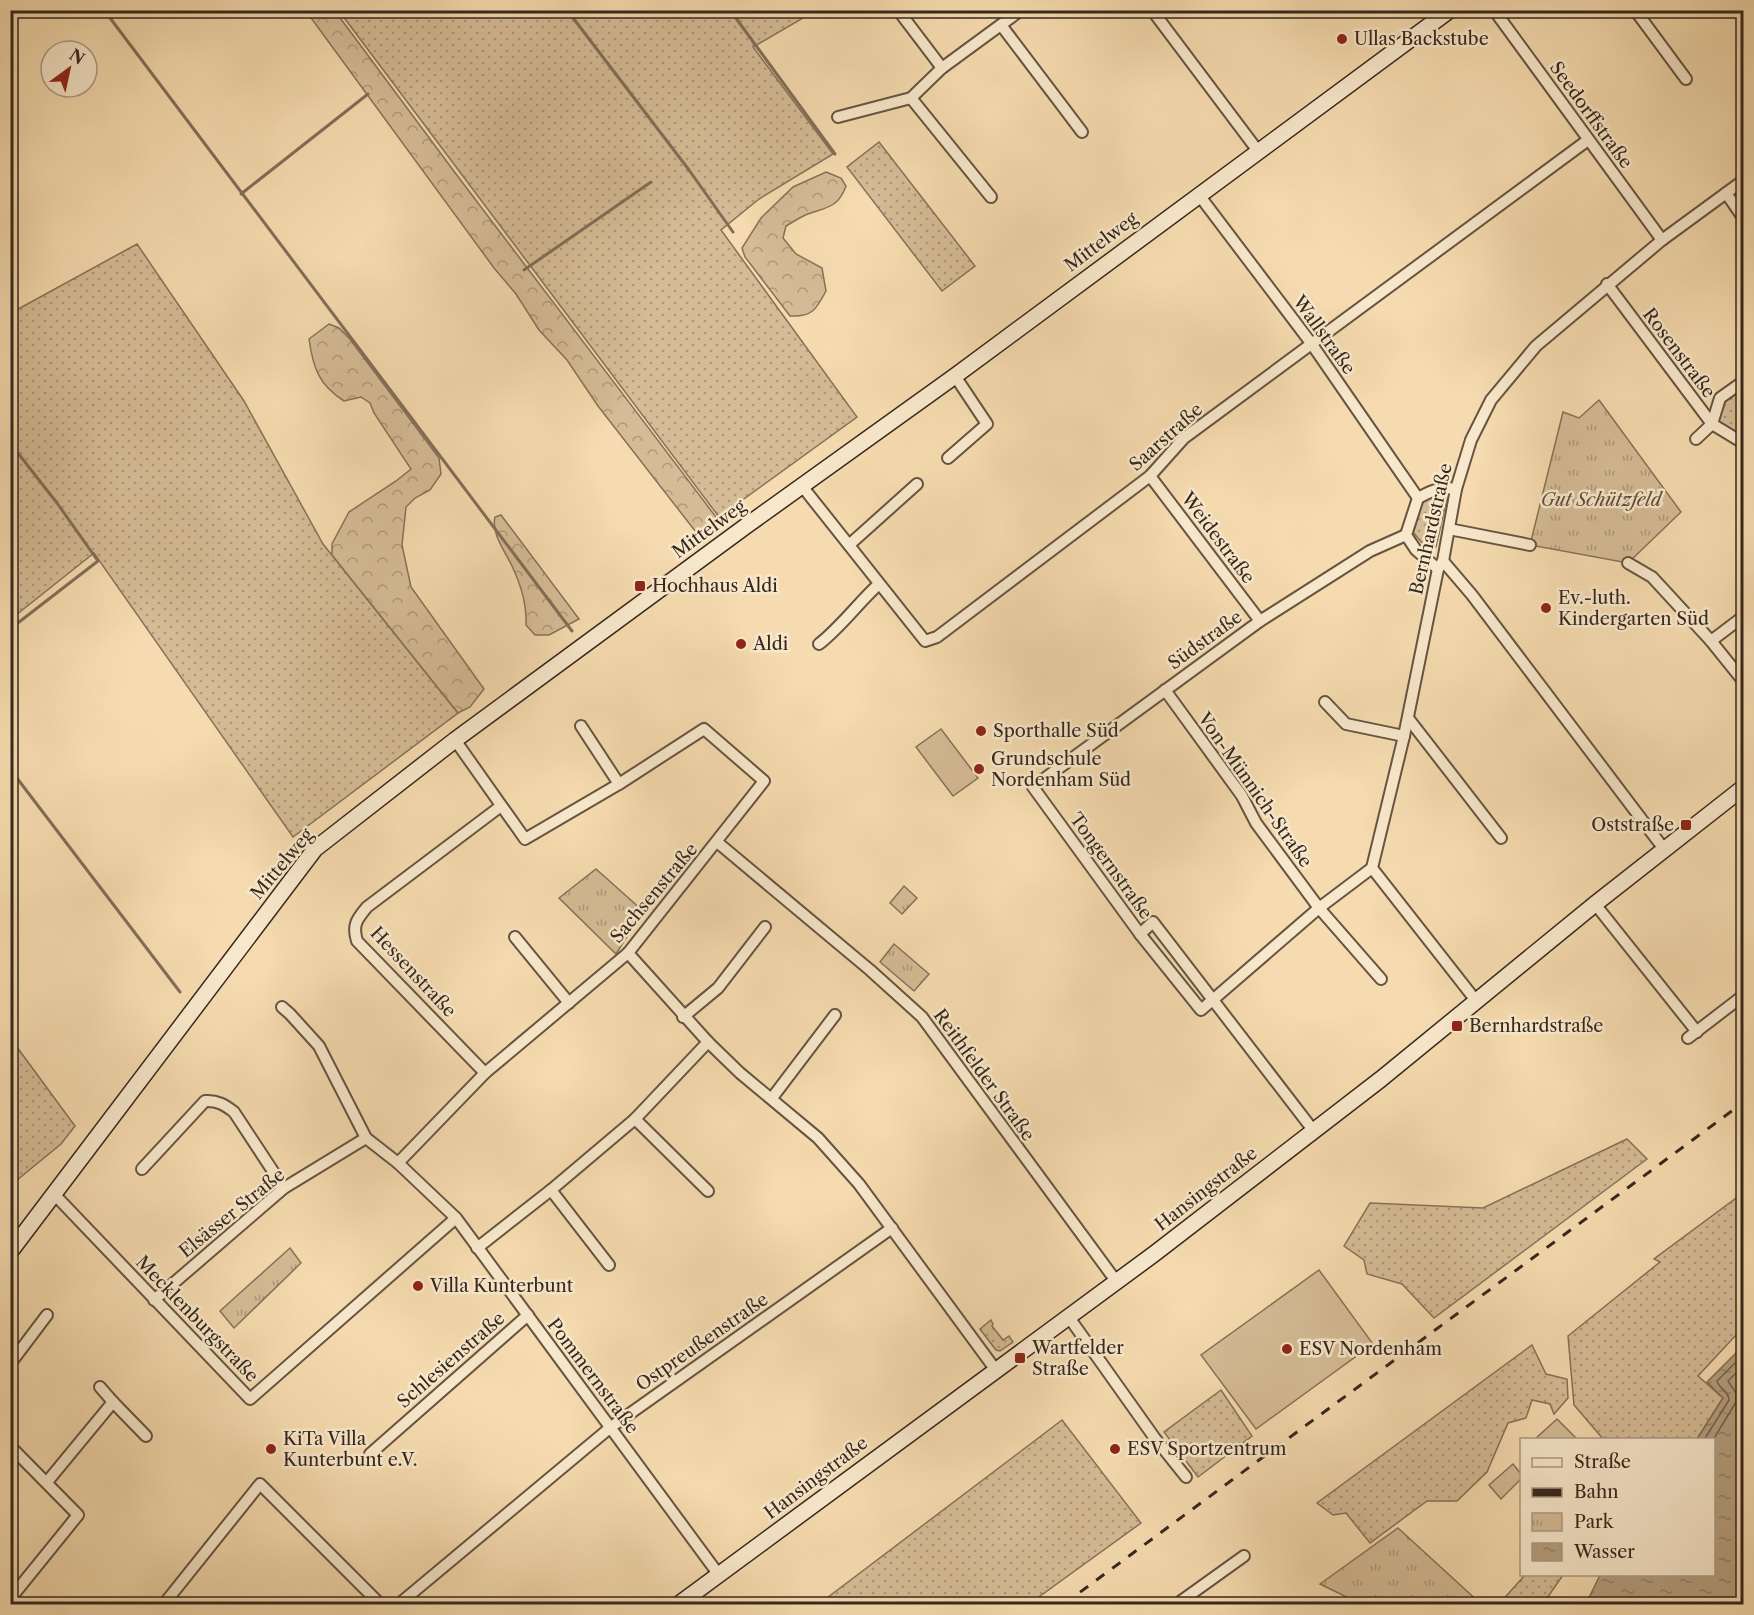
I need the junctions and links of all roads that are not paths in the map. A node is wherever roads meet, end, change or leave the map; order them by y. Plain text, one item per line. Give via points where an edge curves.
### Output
1 (898, 10) edge
2 (1021, 10) edge
3 (1450, 10) edge
4 (1494, 10) edge
5 (1635, 10) edge
6 (1152, 11) edge
7 (1001, 26) junction
8 (942, 68) junction
9 (1686, 79) dead end
10 (911, 98) junction
11 (838, 117) dead end
12 (1082, 132) dead end
13 (1588, 140) junction
14 (1258, 151) junction
15 (1743, 180) edge
16 (1726, 193) junction
17 (1199, 195) junction
18 (991, 197) dead end
19 (1743, 219) edge
20 (1662, 240) junction
21 (1607, 284) junction
22 (1311, 343) junction
23 (955, 376) junction
24 (1743, 381) edge
25 (1712, 424) junction
26 (1743, 438) edge
27 (1696, 439) dead end
28 (948, 458) dead end
29 (1150, 476) junction
30 (917, 484) dead end
31 (802, 486) junction
32 (1456, 489) junction
33 (1418, 498) junction
34 (1449, 529) junction
35 (1406, 535) junction
36 (849, 545) junction
37 (1530, 545) dead end
38 (1628, 563) dead end
39 (1440, 565) junction
40 (879, 584) junction
41 (1743, 616) edge
42 (1260, 621) junction
43 (1711, 641) junction
44 (819, 644) dead end
45 (1743, 682) edge
46 (1165, 690) junction
47 (1325, 702) dead end
48 (1408, 718) junction
49 (581, 726) dead end
50 (1404, 736) junction
51 (455, 740) junction
52 (620, 784) junction
53 (1743, 786) edge
54 (1033, 787) joint
55 (501, 806) junction
56 (1501, 838) dead end
57 (717, 842) junction
58 (1664, 849) junction
59 (1371, 868) junction
60 (1595, 904) junction
61 (1319, 908) junction
62 (765, 927) dead end
63 (1140, 934) junction
64 (515, 937) dead end
65 (628, 953) junction
66 (1381, 979) dead end
67 (1743, 995) edge
68 (1213, 999) junction
69 (1477, 1002) junction
70 (569, 1003) junction
71 (282, 1007) dead end
72 (835, 1015) dead end
73 (683, 1017) junction
74 (708, 1042) junction
75 (485, 1072) junction
76 (772, 1098) junction
77 (635, 1119) junction
78 (1313, 1130) junction
79 (366, 1138) junction
80 (398, 1163) junction
81 (142, 1169) dead end
82 (284, 1188) junction
83 (551, 1190) junction
84 (708, 1191) dead end
85 (54, 1194) junction
86 (456, 1218) junction
87 (892, 1228) junction
88 (477, 1248) junction
89 (10, 1252) edge
90 (609, 1265) dead end
91 (1116, 1281) junction
92 (154, 1300) junction
93 (47, 1315) dead end
94 (528, 1315) junction
95 (1068, 1316) junction
96 (10, 1364) edge
97 (995, 1369) junction
98 (100, 1387) dead end
99 (113, 1402) junction
100 (611, 1427) junction
101 (146, 1436) dead end
102 (10, 1446) edge
103 (370, 1454) dead end
104 (1186, 1477) dead end
105 (46, 1482) junction
106 (1244, 1556) dead end
107 (719, 1575) junction
108 (10, 1599) edge
109 (164, 1605) edge
110 (380, 1605) edge
111 (399, 1605) edge
112 (679, 1605) edge
113 (1177, 1605) edge

1 - 8 street
2 - 7 street
3 - 14 street, Mittelweg
4 - 13 street, Seedorffstraße
5 - 9 street
6 - 14 street
7 - 8 street
7 - 12 street
8 - 10 street
10 - 11 street
10 - 18 street
13 - 20 street, Seedorffstraße
13 - 22 street, Saarstraße
14 - 17 street, Mittelweg
15 - 16 street, Bernhardstraße
16 - 19 street
16 - 20 street, Bernhardstraße
17 - 22 street, Wallstraße
17 - 23 street, Mittelweg
20 - 21 street, Bernhardstraße
21 - 25 street, Rosenstraße
21 - 32 street, Bernhardstraße via 1536,346 1491,400 1471,440
22 - 29 street, Saarstraße via 1184,438
22 - 33 street, Wallstraße
23 - 28 street via 987,424
23 - 31 street, Mittelweg
24 - 25 street via 1720,398
25 - 26 street via 1740,441
25 - 27 street, Rosenstraße
29 - 40 street, Saarstraße via 937,637 925,641
29 - 42 street, Weidestraße
30 - 36 street
31 - 36 street, Saarstraße
31 - 51 street, Mittelweg
32 - 33 street via 1445,486
32 - 34 street, Bernhardstraße
33 - 35 street
34 - 37 street
34 - 39 street, Bernhardstraße
35 - 39 street via 1416,550
35 - 42 street, Südstraße via 1370,552
36 - 40 street, Saarstraße
38 - 43 street via 1653,577
39 - 48 street, Bernhardstraße
39 - 58 street via 1479,604
40 - 44 street
41 - 43 street
42 - 46 street, Südstraße
43 - 45 street
46 - 54 street, Südstraße
46 - 61 street, Von-Münnich-Straße
47 - 50 street via 1346,724
48 - 50 street, Bernhardstraße
48 - 56 street
49 - 52 street
50 - 59 street, Bernhardstraße
51 - 55 street, Sachsenstraße
51 - 85 street, Mittelweg via 315,849
52 - 55 street, Sachsenstraße via 525,839
52 - 57 street, Sachsenstraße via 704,729 764,781
53 - 58 street, Hansingstraße
54 - 63 street, Tongernstraße
55 - 75 street, Hessenstraße via 367,907 354,930 357,941
57 - 65 street, Sachsenstraße
57 - 91 street, Reithfelder Straße via 922,1017
58 - 60 street, Hansingstraße
59 - 61 street
59 - 69 street
60 - 67 street via 1693,1035
60 - 69 street, Hansingstraße
61 - 66 street, Von-Münnich-Straße
61 - 68 street
62 - 73 street via 718,988
63 - 68 street, Tongernstraße via 1201,1010
63 - 68 street, Tongernstraße via 1153,922
64 - 70 street
65 - 70 street, Sachsenstraße
65 - 73 street
68 - 78 street, Tongernstraße
69 - 78 street, Hansingstraße
70 - 75 street, Sachsenstraße
71 - 79 street, Pommernstraße via 318,1046
72 - 76 street
73 - 74 street
74 - 76 street
74 - 77 street
75 - 80 street, Sachsenstraße
76 - 87 street via 818,1138
77 - 83 street
77 - 84 street
78 - 91 street, Hansingstraße
79 - 80 street, Pommernstraße
79 - 82 street, Elsässer Straße
80 - 86 street, Pommernstraße
81 - 82 street via 205,1101 212,1100 234,1112
82 - 92 street, Elsässer Straße
83 - 88 street
83 - 90 street
85 - 89 street, Mittelweg
85 - 92 street, Mecklenburgstraße
86 - 88 street, Pommernstraße
86 - 92 street, Mecklenburgstraße via 250,1399
87 - 97 street
87 - 100 street, Ostpreußenstraße
88 - 94 street, Pommernstraße
91 - 95 street, Hansingstraße
93 - 96 street
94 - 100 street, Pommernstraße
94 - 103 street, Schlesienstraße
95 - 97 street, Hansingstraße
95 - 104 street
97 - 107 street, Hansingstraße
98 - 99 street
99 - 101 street
99 - 105 street
100 - 107 street, Pommernstraße
100 - 111 street, Ostpreußenstraße
102 - 105 street
105 - 108 street via 78,1515
106 - 113 street
107 - 112 street, Hansingstraße
109 - 110 street via 260,1484

